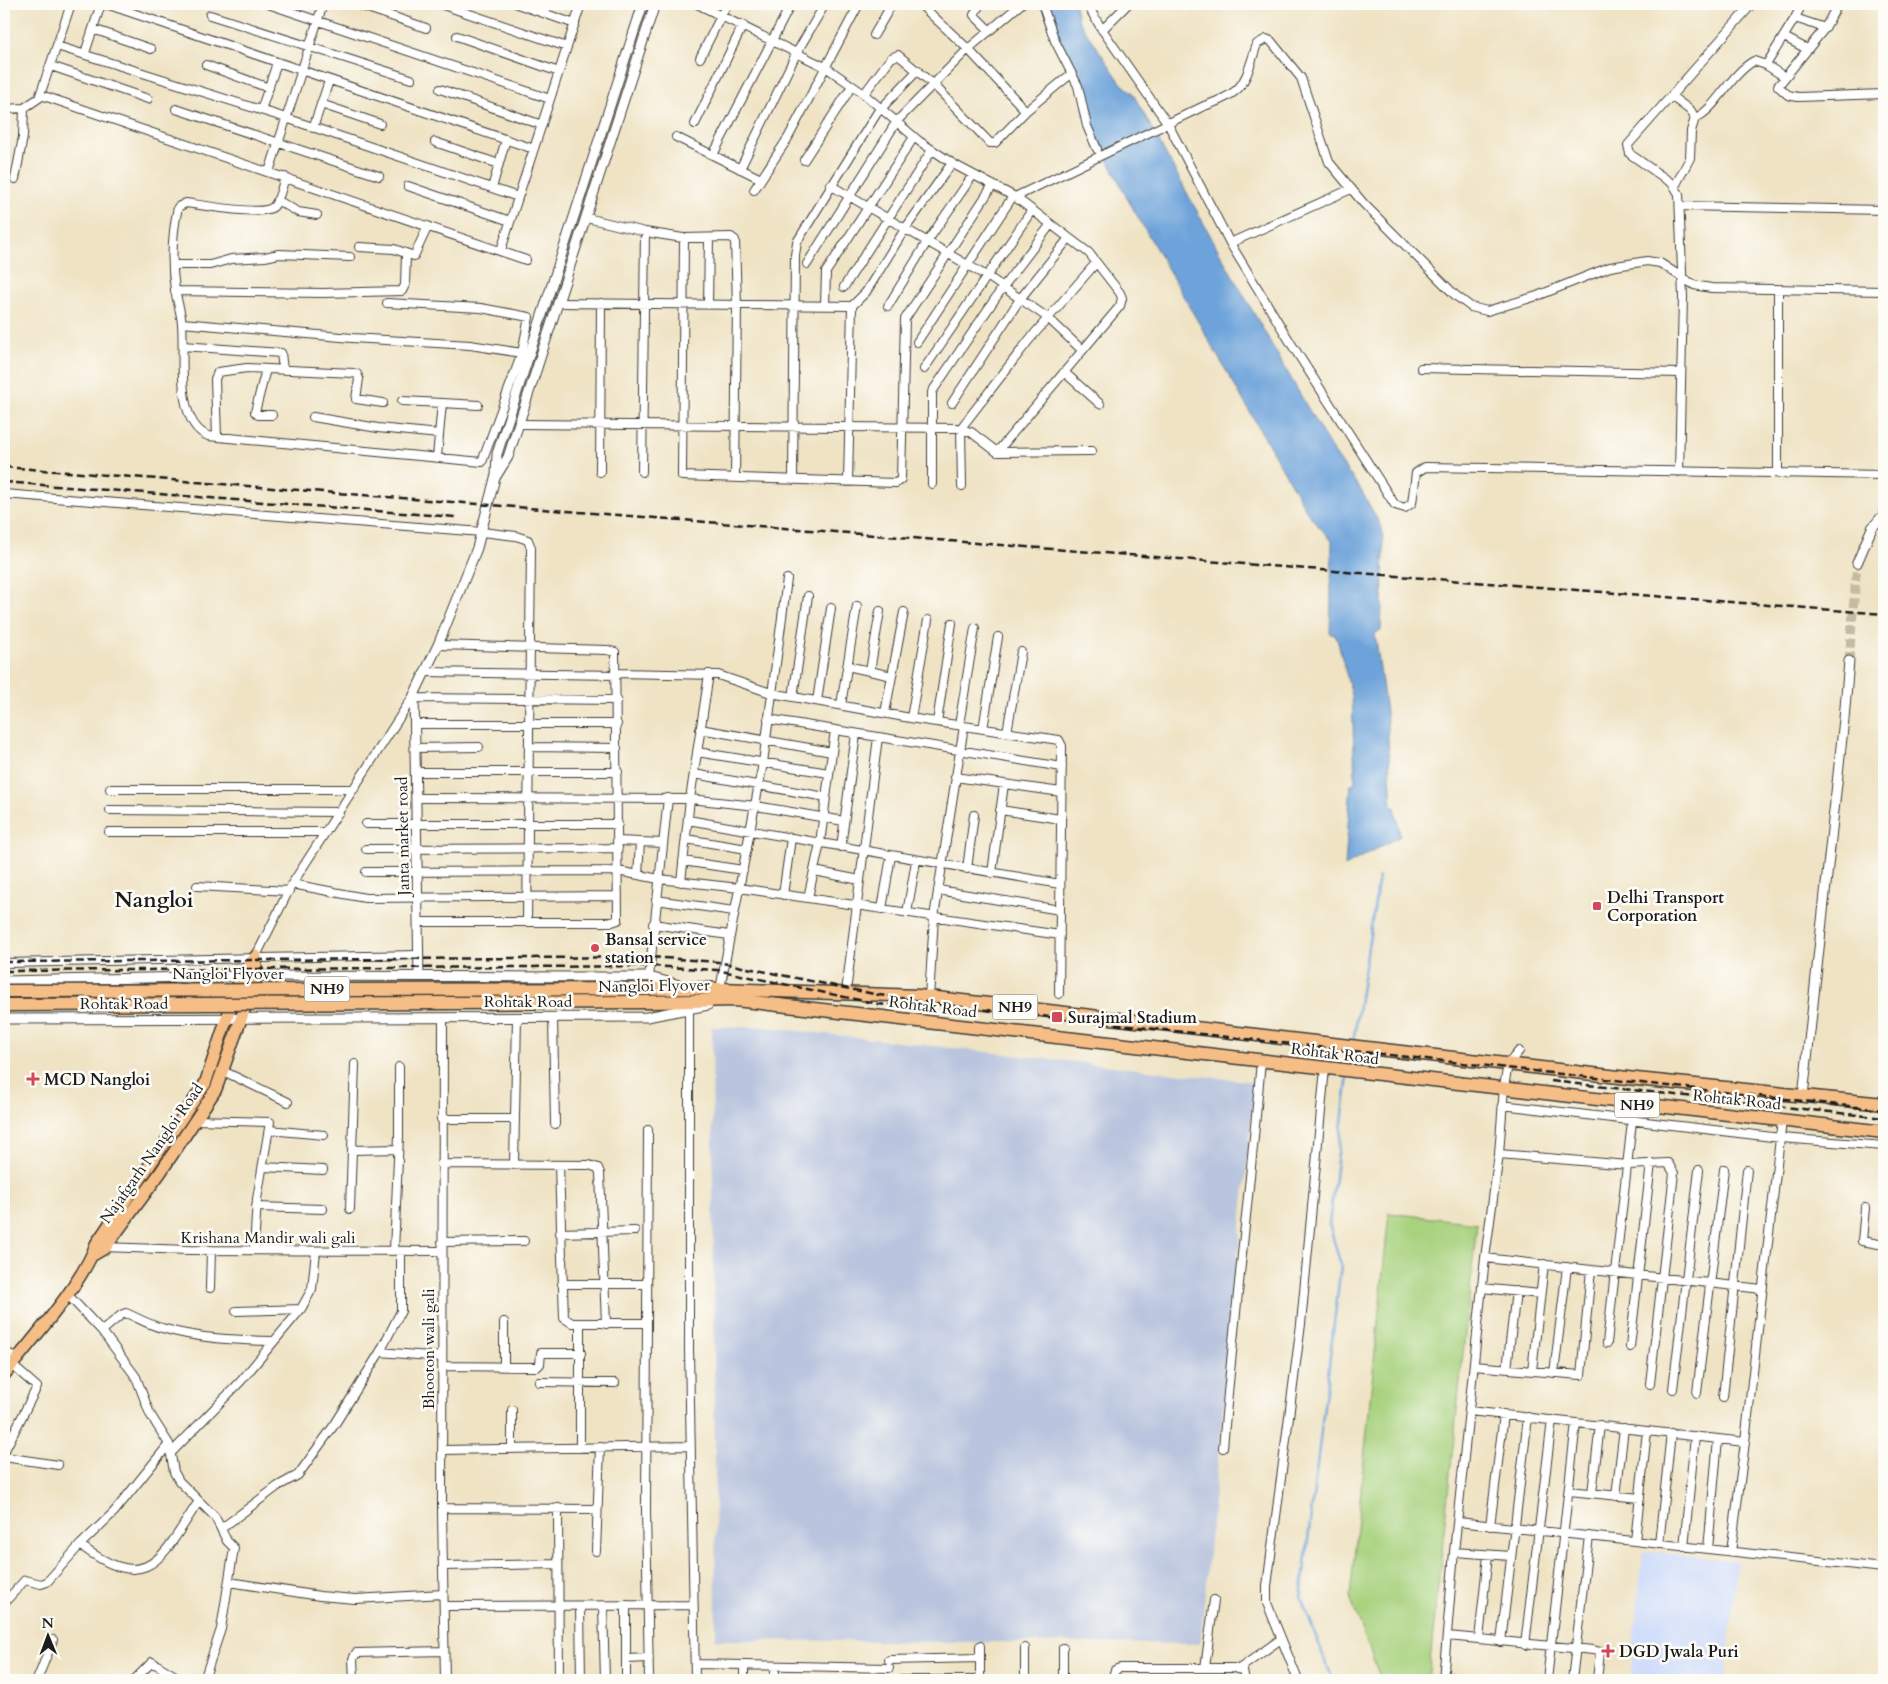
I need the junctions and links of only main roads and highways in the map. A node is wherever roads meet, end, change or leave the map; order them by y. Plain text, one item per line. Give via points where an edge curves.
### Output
1 (692, 988) joint
2 (4, 991) edge
3 (735, 1000) joint
4 (4, 1005) edge
5 (1884, 1104) edge
6 (1884, 1132) edge
7 (98, 1249) junction
8 (4, 1375) edge

1 - 2 highway, Nangloi Flyover / NH9, bridge via 650,983
1 - 5 highway, Rohtak Road / NH9 via 929,998
3 - 4 highway, Nangloi Flyover / NH9, bridge
3 - 6 highway, Rohtak Road / NH9
7 - 7 main road, Najafgarh Nangloi Road via 205,1084 241,976 256,956 256,976 216,1089 160,1173
7 - 8 main road

